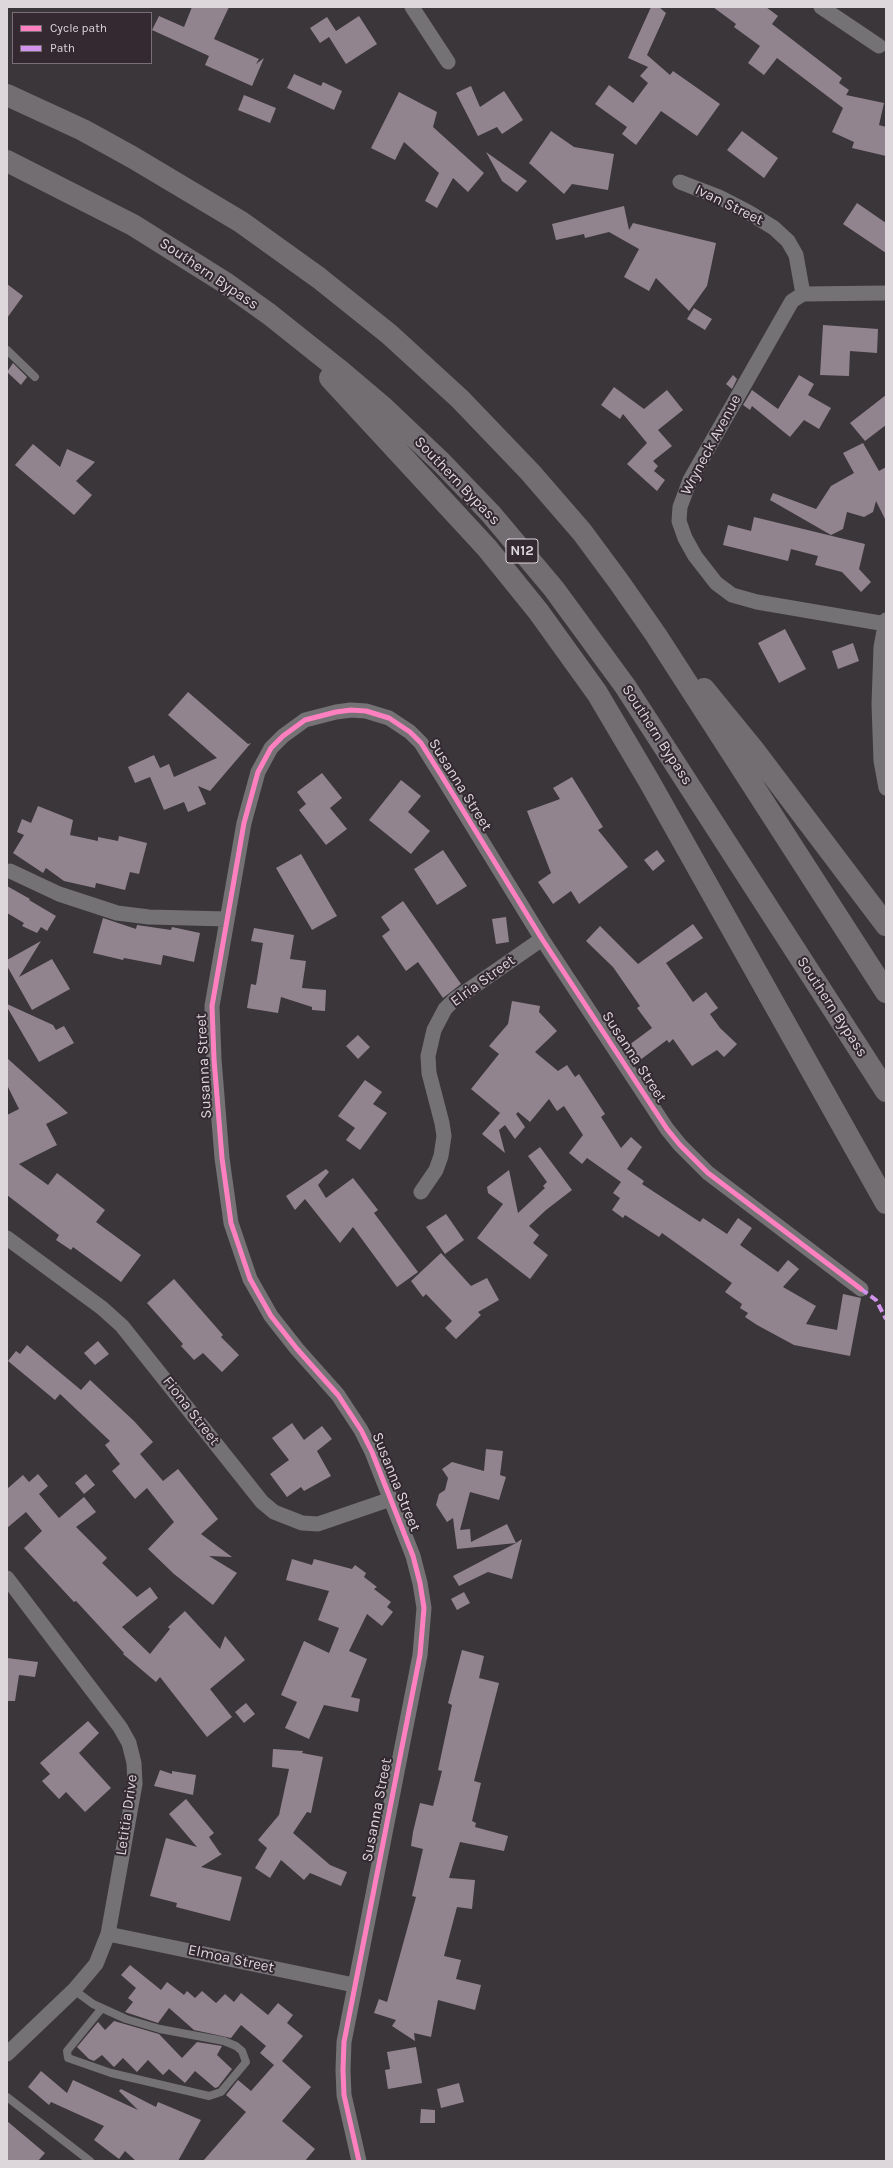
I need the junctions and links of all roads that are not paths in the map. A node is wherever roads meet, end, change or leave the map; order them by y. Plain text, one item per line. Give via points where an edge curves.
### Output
1 (412, 7) edge
2 (821, 7) edge
3 (879, 46) dead end
4 (448, 62) dead end
5 (7, 96) edge
6 (7, 161) edge
7 (680, 182) dead end
8 (886, 293) edge
9 (803, 294) junction
10 (270, 314) junction
11 (7, 350) edge
12 (35, 377) dead end
13 (886, 622) edge
14 (656, 634) junction
15 (886, 788) edge
16 (10, 871) dead end
17 (227, 919) junction
18 (886, 925) edge
19 (542, 939) junction
20 (886, 992) edge
21 (886, 1091) edge
22 (421, 1192) dead end
23 (886, 1204) edge
24 (7, 1238) edge
25 (861, 1289) dead end
26 (391, 1499) junction
27 (7, 1578) edge
28 (108, 1934) junction
29 (354, 1985) junction
30 (74, 1990) junction
31 (102, 2008) junction
32 (7, 2054) edge
33 (7, 2097) edge
34 (90, 2161) edge
35 (359, 2161) edge

1 - 4 street
2 - 3 street
5 - 14 highway via 83,130 241,222 319,278 389,334 460,399 530,472 582,532
6 - 10 highway, Southern Bypass / N12 via 133,224
7 - 9 street, Ivan Street via 719,197 774,228 788,241 796,255
8 - 9 street
9 - 13 street, Wryneck Avenue via 797,296 787,307 690,480 680,507 679,520 685,538 699,562 716,583 732,595 757,602
10 - 21 highway, Southern Bypass / N12 via 356,383 442,463 491,514 554,589 625,686
10 - 23 highway via 487,548 538,611 597,694 649,781
11 - 12 lane
13 - 15 street via 881,647 879,704 881,761
14 - 18 highway via 753,749
14 - 20 highway
16 - 17 street via 59,894 117,912 149,917
17 - 19 street, Susanna Street via 244,823 258,772 264,760 283,736 294,727 318,716 350,710 366,711 389,718 421,743
17 - 26 street, Susanna Street via 216,978 212,1027 222,1158 231,1223 239,1251 261,1300 283,1333 350,1412 372,1452
19 - 22 street, Elria Street via 454,1000 445,1009 434,1030 428,1056 429,1073 444,1136 436,1170
19 - 25 street, Susanna Street via 680,1145 708,1173
24 - 26 street, Fiona Street via 102,1308 122,1326 262,1502 274,1512 302,1524 318,1524
26 - 29 street, Susanna Street via 413,1556 420,1583 424,1608 423,1630
27 - 28 street, Letitia Drive via 105,1705 129,1743 134,1763 135,1784
28 - 29 street, Elmoa Street
28 - 30 street, Letitia Drive via 96,1964
29 - 35 street, Susanna Street via 344,2042 343,2070 344,2095
30 - 31 lane
30 - 32 street, Letitia Drive
31 - 31 lane via 160,2030 224,2042 242,2051 246,2062 221,2092 209,2096 111,2073 68,2058 67,2051
33 - 34 lane

